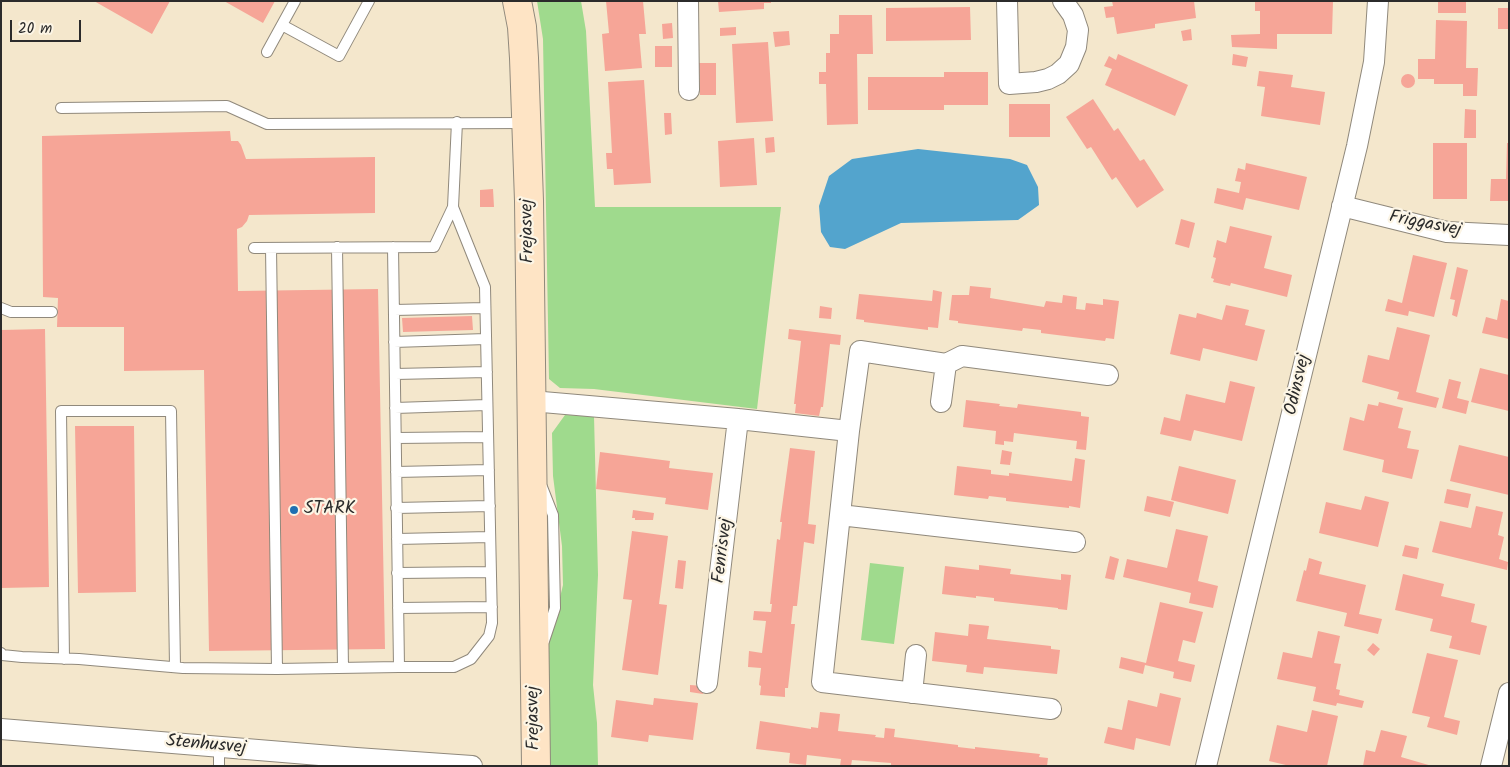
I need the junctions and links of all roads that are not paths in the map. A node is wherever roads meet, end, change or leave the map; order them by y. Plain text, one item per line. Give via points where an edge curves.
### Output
1 (296, 1) edge
2 (369, 1) edge
3 (517, 1) edge
4 (688, 1) edge
5 (1007, 1) edge
6 (1063, 1) edge
7 (1378, 1) edge
8 (282, 25) junction
9 (267, 52) dead end
10 (689, 90) dead end
11 (61, 108) dead end
12 (457, 122) junction
13 (526, 123) junction
14 (1342, 206) junction
15 (453, 207) junction
16 (1509, 235) edge
17 (337, 247) junction
18 (393, 247) junction
19 (254, 248) dead end
20 (271, 248) junction
21 (1, 308) edge
22 (485, 308) junction
23 (394, 310) junction
24 (52, 312) dead end
25 (486, 339) junction
26 (394, 342) junction
27 (946, 364) junction
28 (486, 372) junction
29 (395, 374) junction
30 (1108, 375) dead end
31 (531, 401) junction
32 (941, 402) dead end
33 (488, 405) junction
34 (395, 408) junction
35 (738, 419) junction
36 (849, 431) junction
37 (488, 437) junction
38 (396, 438) junction
39 (489, 470) junction
40 (396, 472) junction
41 (490, 506) junction
42 (396, 508) junction
43 (840, 515) junction
44 (490, 537) junction
45 (397, 539) junction
46 (1075, 542) dead end
47 (491, 572) junction
48 (397, 574) junction
49 (492, 607) junction
50 (398, 608) junction
51 (1, 654) edge
52 (916, 655) dead end
53 (64, 659) junction
54 (175, 667) junction
55 (399, 667) junction
56 (343, 668) junction
57 (277, 669) junction
58 (707, 683) dead end
59 (912, 693) junction
60 (1509, 693) edge
61 (1051, 709) dead end
62 (1, 729) edge
63 (219, 757) edge
64 (355, 762) edge
65 (472, 766) edge
66 (536, 766) edge
67 (1206, 766) edge
68 (1491, 766) edge

1 - 8 lane
2 - 8 lane via 339,56
3 - 13 street, Frejasvej via 522,27
4 - 10 street
5 - 6 street via 1009,84 1048,79 1069,64 1078,30 1074,14
7 - 14 street, Odinsvej via 1369,93
8 - 9 lane
11 - 12 lane via 227,106 267,124
12 - 13 lane
12 - 15 lane
13 - 31 street, Frejasvej
14 - 16 street, Friggasvej via 1447,232
14 - 67 street, Odinsvej
15 - 18 lane via 434,247
15 - 22 lane via 485,287
17 - 18 lane
17 - 20 lane
17 - 56 lane
18 - 23 lane
19 - 20 lane
20 - 57 lane
21 - 24 lane via 11,312
22 - 23 lane
22 - 25 lane
23 - 26 lane
25 - 26 lane
25 - 28 lane
26 - 29 lane
27 - 30 street via 962,356
27 - 32 street
27 - 36 street via 860,351
28 - 29 lane
28 - 33 lane
29 - 34 lane
31 - 35 street
31 - 66 street, Frejasvej
33 - 34 lane
33 - 37 lane
34 - 38 lane
35 - 36 street
35 - 58 street, Fenrisvej
36 - 43 street
37 - 38 lane
37 - 39 lane
38 - 40 lane
39 - 40 lane
39 - 41 lane
40 - 42 lane
41 - 42 lane
41 - 44 lane
42 - 45 lane
43 - 46 street
43 - 59 street via 822,682
44 - 45 lane
44 - 47 lane
45 - 48 lane
47 - 48 lane
47 - 49 lane
48 - 50 lane
49 - 50 lane
49 - 55 lane via 488,636 471,659 454,667
50 - 55 lane
51 - 53 lane
52 - 59 street
53 - 54 lane
53 - 54 lane via 61,411 171,411
54 - 57 lane
55 - 56 lane
56 - 57 lane
59 - 61 street
60 - 68 street
62 - 63 street, Stenhusvej
63 - 64 street, Stenhusvej
64 - 65 street, Stenhusvej

